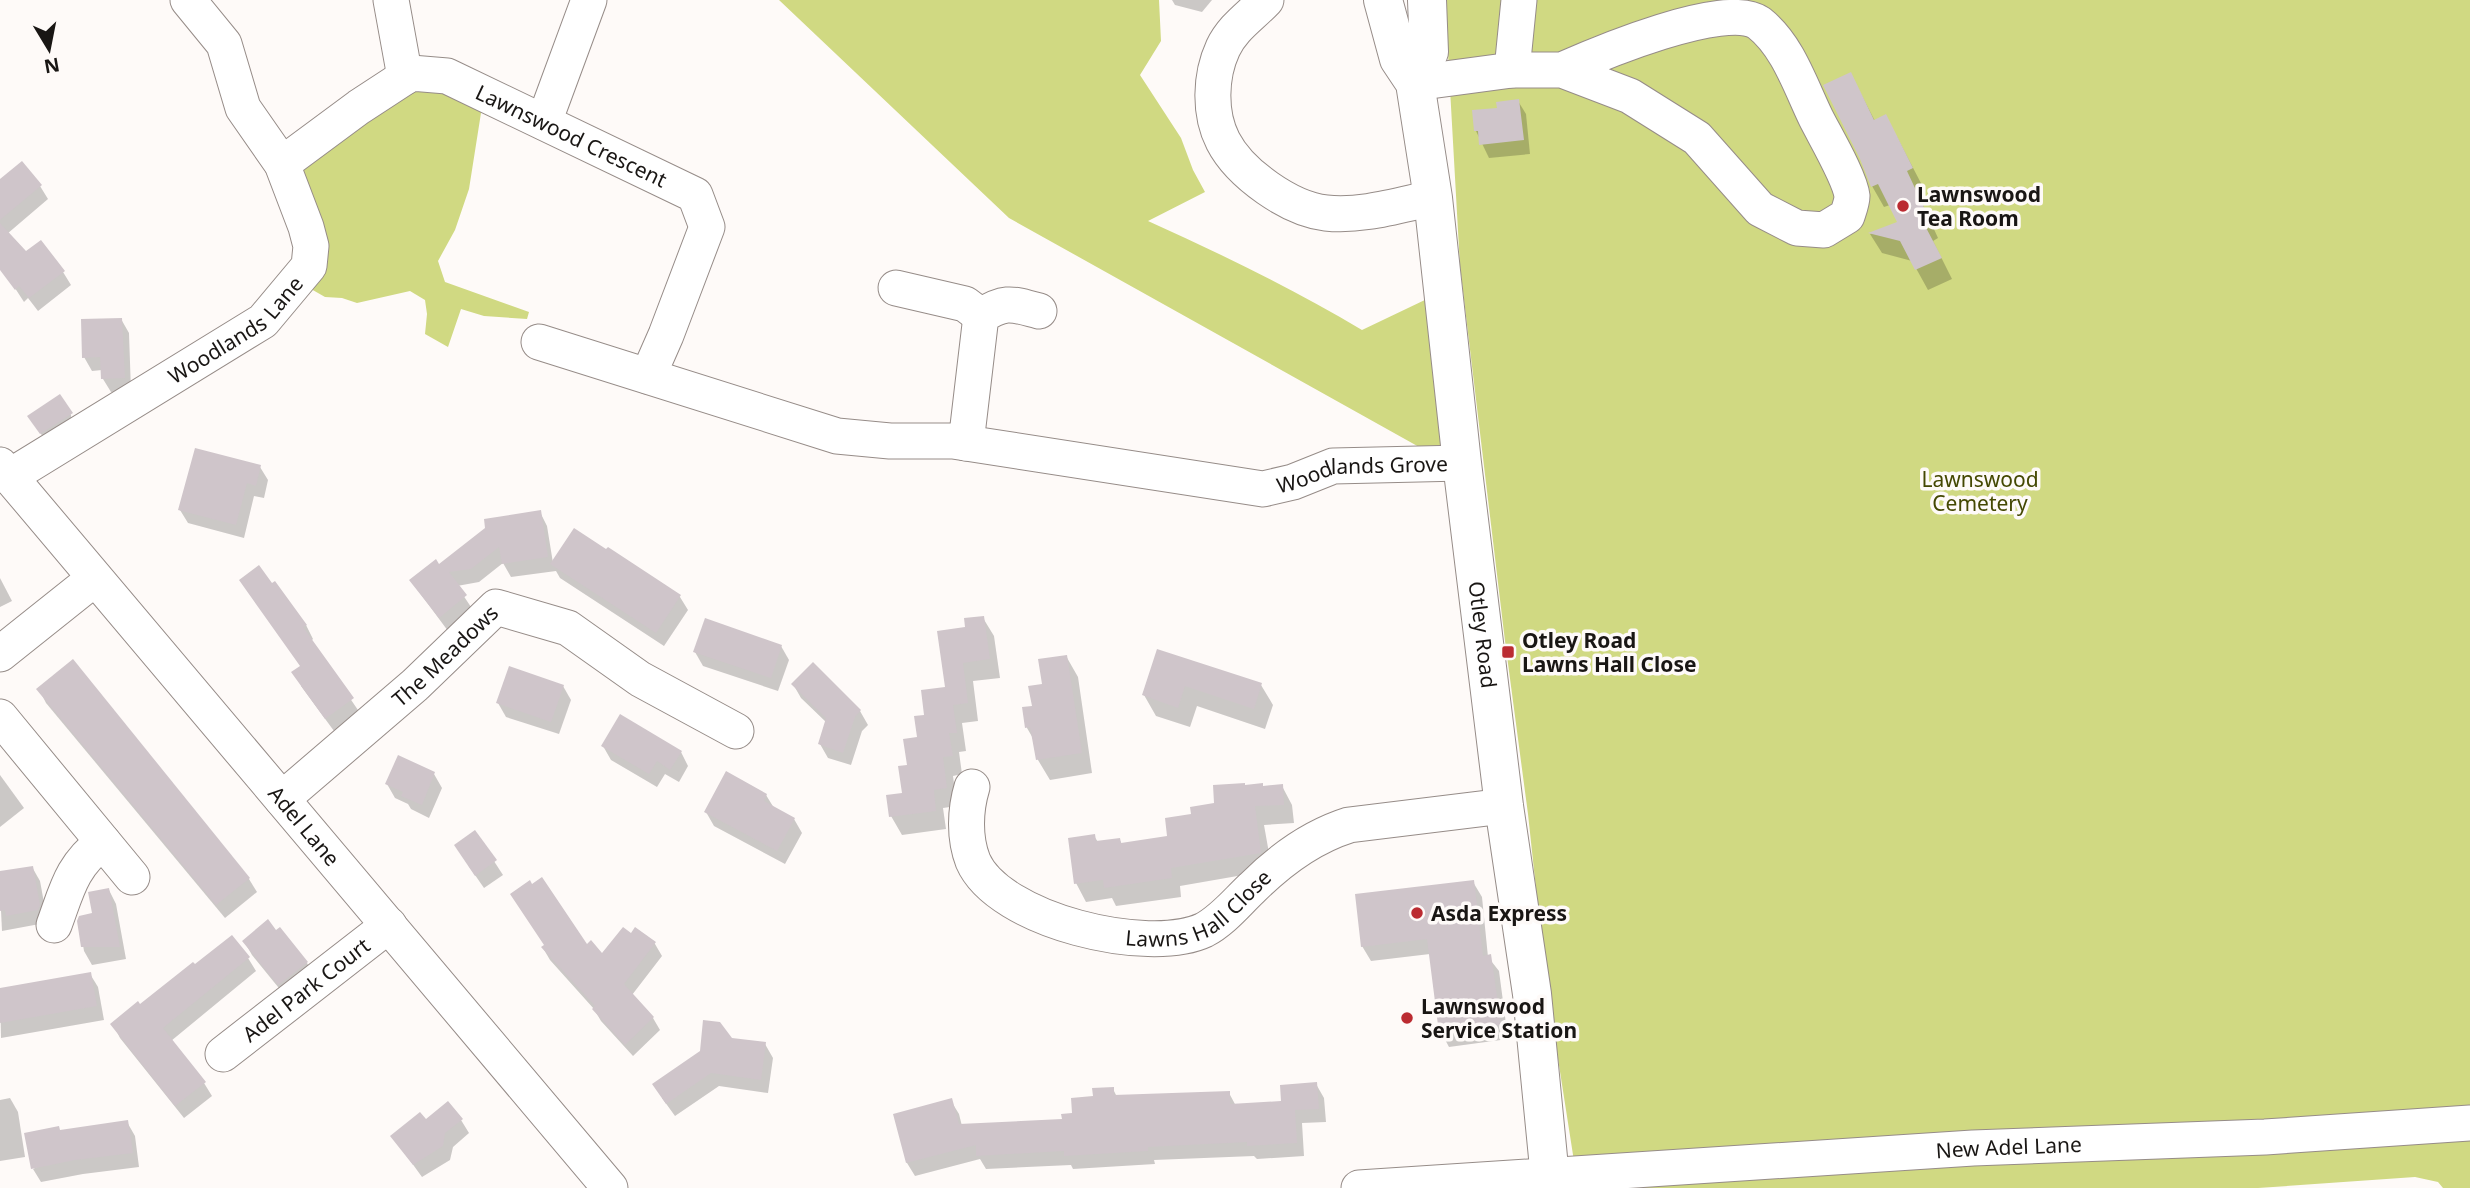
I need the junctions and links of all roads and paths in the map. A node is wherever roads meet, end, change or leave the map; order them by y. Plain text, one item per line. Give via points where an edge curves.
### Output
1 (188, 0) edge
2 (391, 0) edge
3 (589, 0) edge
4 (1266, 0) edge
5 (1383, 0) edge
6 (1427, 0) edge
7 (1519, 0) edge
8 (1512, 70) junction
9 (1562, 70) junction
10 (405, 77) junction
11 (1415, 83) junction
12 (544, 122) junction
13 (282, 164) junction
14 (1433, 198) junction
15 (896, 288) dead end
16 (1040, 311) dead end
17 (981, 316) junction
18 (538, 342) dead end
19 (648, 376) junction
20 (966, 443) junction
21 (1462, 463) junction
22 (4, 471) edge
23 (94, 579) junction
24 (0, 654) edge
25 (0, 717) edge
26 (736, 731) dead end
27 (972, 787) dead end
28 (282, 799) junction
29 (1504, 806) junction
30 (103, 842) junction
31 (132, 877) dead end
32 (54, 925) dead end
33 (389, 925) junction
34 (223, 1054) dead end
35 (2470, 1123) edge
36 (1550, 1182) edge
37 (610, 1188) edge
38 (1359, 1188) edge

1 - 13 street, Woodlands Lane via 224,44 243,108
2 - 10 street
3 - 12 street
4 - 14 street via 1224,47 1214,76 1213,107 1223,141 1234,157 1283,198 1326,213 1354,213
5 - 11 highway, Otley Road via 1399,59
6 - 11 highway via 1429,52
7 - 8 street
8 - 9 street
8 - 11 street
9 - 9 street via 1630,96 1697,138 1760,209 1797,228 1824,230 1847,216 1852,197 1842,170 1780,44 1756,21 1725,15 1680,24
10 - 12 street, Lawnswood Crescent via 411,73 447,76
10 - 13 street
11 - 14 highway, Otley Road
12 - 19 street, Lawnswood Crescent via 695,195 707,226
13 - 22 street, Woodlands Lane via 306,227 311,246 309,266 263,321
14 - 21 highway, Otley Road
15 - 17 street via 965,304
16 - 17 street via 1008,303
17 - 20 street
18 - 19 street
19 - 20 street via 837,436
20 - 21 street, Woodlands Grove via 1263,489 1333,466
21 - 29 highway, Otley Road
22 - 23 street, Adel Lane
23 - 24 street
23 - 28 street, Adel Lane
25 - 30 street
26 - 28 street, The Meadows via 640,679 568,628 496,607 415,685
27 - 29 street, Lawns Hall Close via 967,822 973,861 1003,896 1030,912 1104,934 1147,940 1177,939 1205,929 1277,863 1327,832 1349,825
28 - 33 street, Adel Lane
29 - 36 highway, Otley Road via 1532,994
30 - 31 street
30 - 32 street via 75,869
33 - 34 street, Adel Park Court
33 - 37 street, Adel Lane
35 - 36 street, New Adel Lane via 2264,1137 1973,1148
36 - 38 street, New Adel Lane

